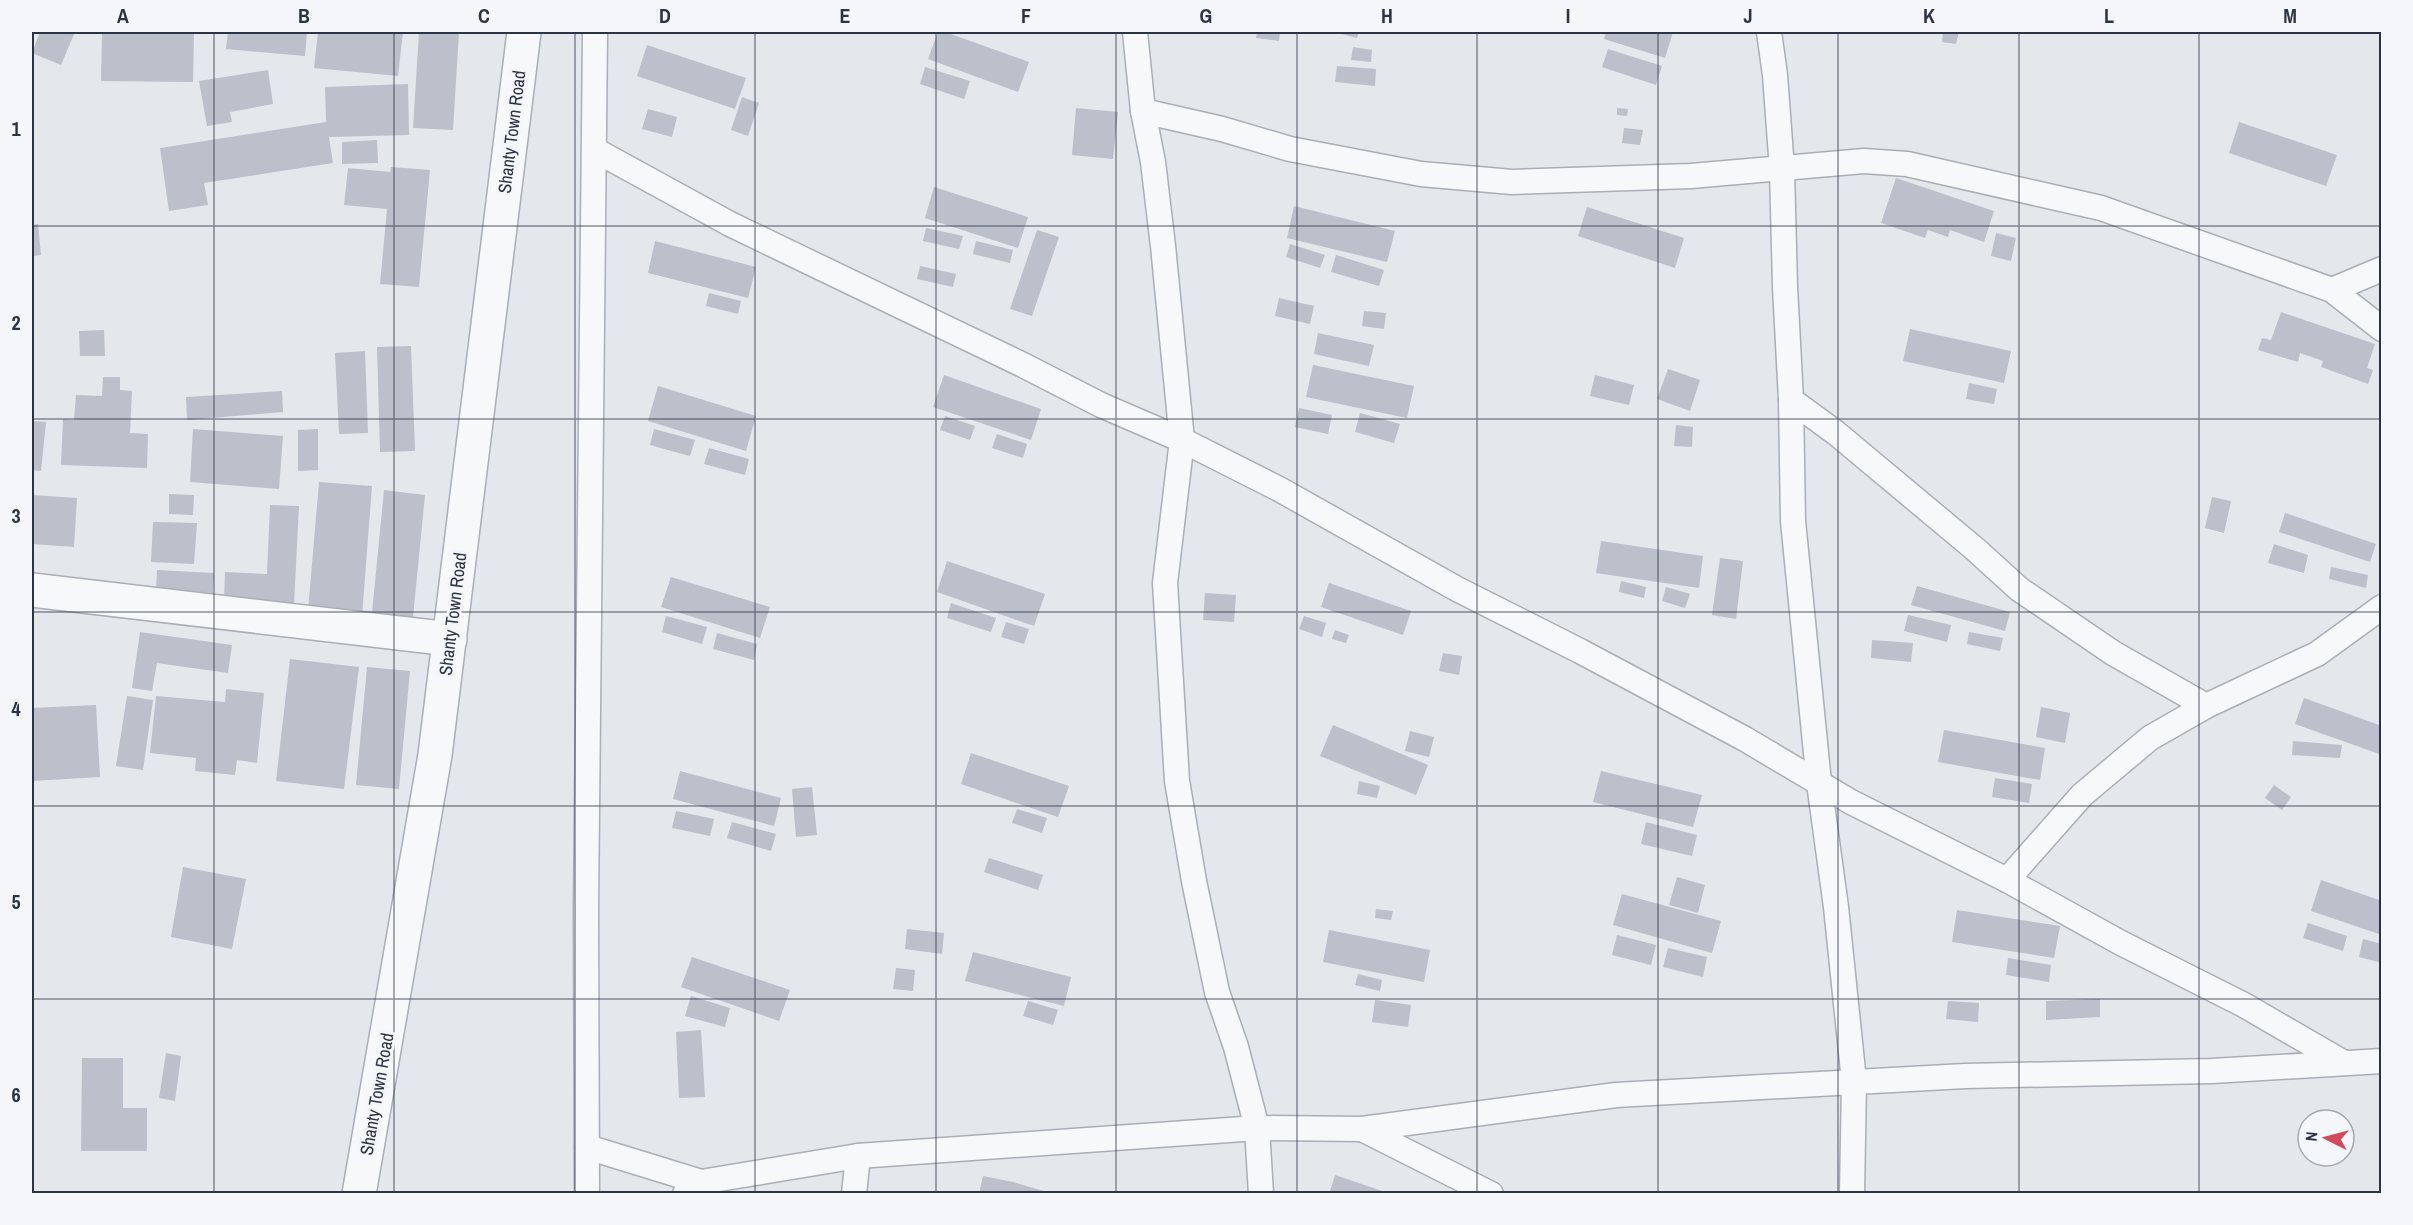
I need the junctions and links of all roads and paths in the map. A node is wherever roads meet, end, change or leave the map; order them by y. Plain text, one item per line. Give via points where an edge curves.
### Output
1 (524, 32) edge
2 (595, 32) edge
3 (1135, 32) edge
4 (1769, 32) edge
5 (1143, 111) junction
6 (595, 150) junction
7 (1782, 169) junction
8 (2382, 269) edge
9 (2332, 290) junction
10 (2382, 329) edge
11 (1791, 400) junction
12 (1182, 440) junction
13 (32, 590) edge
14 (2382, 608) edge
15 (450, 639) junction
16 (2206, 706) junction
17 (1820, 783) junction
18 (2007, 880) junction
19 (2382, 1061) edge
20 (2344, 1063) junction
21 (1854, 1081) junction
22 (1257, 1128) junction
23 (1362, 1129) junction
24 (587, 1147) junction
25 (858, 1156) junction
26 (693, 1188) edge
27 (359, 1194) edge
28 (587, 1194) edge
29 (854, 1194) edge
30 (1261, 1194) edge
31 (1491, 1194) edge
32 (1852, 1194) edge

1 - 15 street, Shanty Town Road
2 - 6 lane
3 - 5 lane
4 - 7 lane
5 - 7 lane via 1290,149 1421,174 1512,182
5 - 12 lane via 1163,246
6 - 12 lane via 730,224 1101,405
6 - 24 lane
7 - 9 lane via 1864,161 1907,164 1974,178 2101,208
7 - 11 lane
8 - 9 lane
9 - 10 lane
11 - 16 lane via 1836,433 2019,589 2113,653
11 - 17 lane via 1793,520
12 - 17 lane via 1736,734
12 - 22 lane via 1165,583 1177,781 1217,992
13 - 15 street
14 - 16 lane via 2317,654
15 - 27 street, Shanty Town Road via 435,755
16 - 18 lane via 2151,738 2082,795
17 - 18 lane
17 - 21 lane
18 - 20 lane via 2244,1005
19 - 20 lane
20 - 21 lane via 2212,1071
21 - 23 lane via 1616,1095
21 - 32 lane
22 - 23 lane
22 - 25 lane
22 - 30 lane
23 - 31 lane
24 - 26 lane
24 - 28 lane
25 - 26 lane
25 - 29 lane

